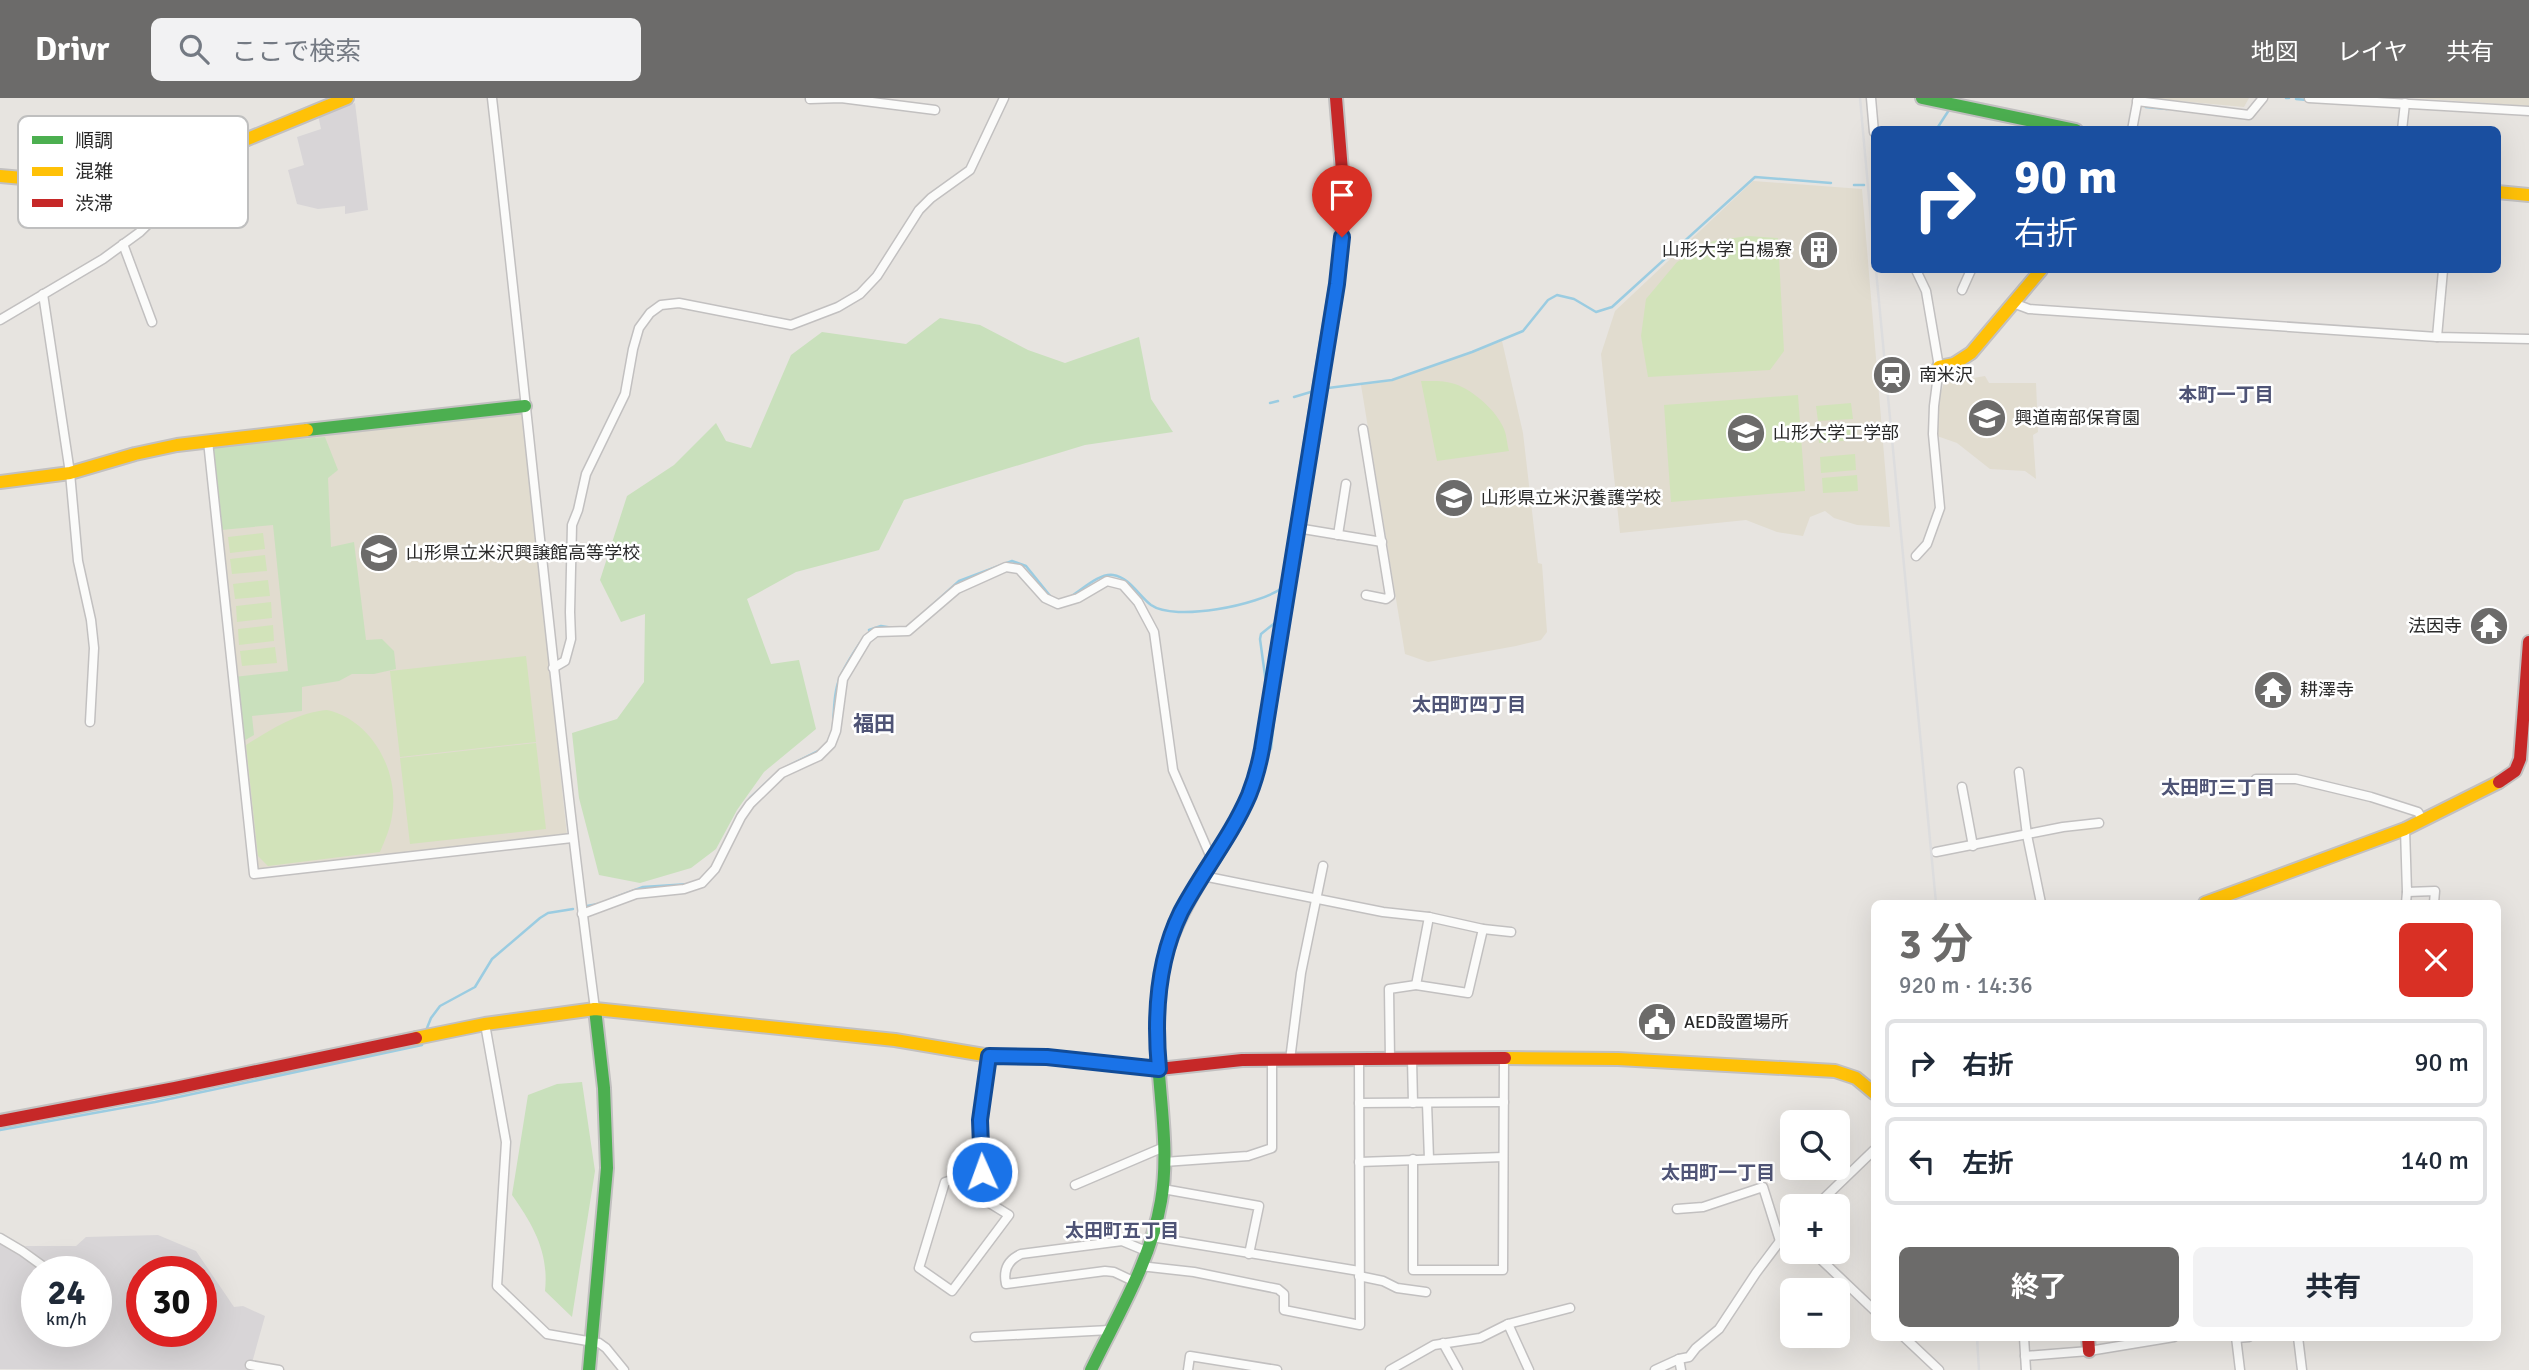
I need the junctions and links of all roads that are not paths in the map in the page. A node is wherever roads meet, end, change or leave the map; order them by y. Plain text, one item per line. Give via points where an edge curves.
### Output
1 (347, 98) edge
2 (492, 98) edge
3 (841, 98) edge
4 (1004, 98) edge
5 (1336, 98) edge
6 (1871, 98) edge
7 (1922, 98) edge
8 (2263, 98) edge
9 (2309, 98) edge
10 (810, 99) edge
11 (2138, 100) edge
12 (1964, 102) edge
13 (2405, 103) junction
14 (935, 110) dead end
15 (2529, 111) edge
16 (1873, 126) edge
17 (2060, 126) edge
18 (2133, 126) edge
19 (2402, 126) edge
20 (248, 139) edge
21 (0, 176) edge
22 (18, 178) edge
23 (2501, 192) edge
24 (2529, 195) edge
25 (144, 228) edge
26 (123, 244) junction
27 (1917, 273) edge
28 (1970, 273) edge
29 (2038, 273) edge
30 (2443, 273) edge
31 (1962, 290) dead end
32 (43, 294) junction
33 (2013, 303) junction
34 (0, 320) edge
35 (152, 322) dead end
36 (2437, 337) junction
37 (2529, 339) edge
38 (1939, 367) junction
39 (525, 406) junction
40 (1363, 429) dead end
41 (208, 441) junction
42 (70, 473) junction
43 (0, 482) edge
44 (1346, 484) dead end
45 (1297, 528) junction
46 (1338, 535) junction
47 (1381, 542) junction
48 (1916, 556) dead end
49 (1366, 595) dead end
50 (2529, 642) edge
51 (553, 668) junction
52 (90, 722) dead end
53 (2019, 772) dead end
54 (2256, 779) dead end
55 (1962, 787) dead end
56 (2422, 820) junction
57 (2099, 822) dead end
58 (2404, 829) junction
59 (2027, 835) junction
60 (572, 838) junction
61 (1972, 846) junction
62 (1936, 852) dead end
63 (1214, 858) junction
64 (1323, 866) dead end
65 (1203, 876) junction
66 (2407, 892) junction
67 (1317, 898) junction
68 (2234, 898) edge
69 (2040, 900) edge
70 (2406, 900) edge
71 (2434, 900) edge
72 (582, 914) junction
73 (1429, 917) junction
74 (1482, 929) junction
75 (1511, 932) dead end
76 (1416, 985) junction
77 (595, 1009) junction
78 (485, 1024) junction
79 (989, 1056) junction
80 (1504, 1058) junction
81 (1359, 1059) junction
82 (1390, 1059) junction
83 (1412, 1059) junction
84 (1272, 1060) junction
85 (1290, 1060) junction
86 (1159, 1069) junction
87 (1871, 1090) edge
88 (1504, 1102) junction
89 (1359, 1103) junction
90 (1413, 1103) junction
91 (1427, 1103) junction
92 (0, 1121) edge
93 (1164, 1147) junction
94 (1871, 1153) edge
95 (1503, 1157) junction
96 (1429, 1158) junction
97 (1413, 1159) junction
98 (1359, 1161) junction
99 (1164, 1162) junction
100 (1075, 1185) dead end
101 (1163, 1189) junction
102 (1828, 1194) edge
103 (979, 1196) junction
104 (1676, 1209) dead end
105 (1152, 1237) junction
106 (0, 1238) edge
107 (1780, 1241) joint
108 (1146, 1251) junction
109 (1250, 1254) junction
110 (29, 1256) edge
111 (1826, 1264) edge
112 (1140, 1266) junction
113 (1359, 1274) junction
114 (1133, 1281) junction
115 (1426, 1292) dead end
116 (1871, 1307) edge
117 (1570, 1308) dead end
118 (1508, 1324) junction
119 (1110, 1330) junction
120 (975, 1337) dead end
121 (591, 1341) junction
122 (1908, 1341) edge
123 (2024, 1341) edge
124 (2088, 1341) edge
125 (2150, 1341) edge
126 (2236, 1341) edge
127 (2298, 1341) edge
128 (1443, 1343) junction
129 (2089, 1351) junction
130 (2025, 1356) junction
131 (1679, 1359) junction
132 (250, 1365) dead end
133 (279, 1370) edge
134 (589, 1370) edge
135 (624, 1370) edge
136 (1091, 1370) edge
137 (1188, 1370) edge
138 (1277, 1370) edge
139 (1391, 1370) edge
140 (1458, 1370) edge
141 (1530, 1370) edge
142 (1655, 1370) edge
143 (1681, 1370) edge
144 (1939, 1370) edge
145 (2026, 1370) edge
146 (2241, 1370) edge
147 (2302, 1370) edge

1 - 20 street
2 - 39 street
3 - 10 street
3 - 14 street
4 - 51 street via 970,170 919,210 860,294 791,325 678,303 661,305 650,313 639,328 625,394 586,474 572,525 571,639 565,661
5 - 45 street via 1343,183 1341,256
6 - 16 street
7 - 12 street
8 - 11 street via 2249,115
9 - 13 street
11 - 18 street
12 - 17 street
13 - 15 street
13 - 19 street
21 - 22 street
23 - 24 street
25 - 26 street
26 - 32 street
26 - 35 street
27 - 38 street via 1926,291
28 - 31 street
29 - 33 street
30 - 36 street
32 - 34 street
32 - 42 street
33 - 36 street via 2029,309
33 - 38 street via 1964,359
36 - 37 street
38 - 48 street via 1933,434 1940,508 1927,544
39 - 41 street
39 - 51 street
40 - 47 street
41 - 42 street via 156,449
41 - 60 street via 254,874
42 - 43 street
42 - 52 street via 78,561 94,648
44 - 46 street
45 - 46 street
45 - 63 street via 1255,780
46 - 47 street
47 - 49 street via 1390,596
50 - 56 street via 2520,760 2515,771
51 - 60 street
53 - 59 street
54 - 56 street via 2296,779 2358,794 2418,812
55 - 61 street
56 - 58 street
57 - 59 street
58 - 66 street
58 - 68 street
59 - 61 street
59 - 69 street
60 - 72 street
61 - 62 street
63 - 65 street
63 - 72 street via 1173,769 1157,644 1138,602 1124,585 1111,581 1058,604 1045,598 1019,569 1006,567 957,589 908,631 871,634 843,679 831,744 782,773 750,804 715,869 702,883 636,894
64 - 67 street
65 - 67 street
65 - 86 street via 1177,921 1163,965 1157,1004
66 - 70 street
66 - 71 street via 2435,891
67 - 73 street
67 - 85 street
72 - 77 street
73 - 74 street
73 - 76 street
74 - 75 street
74 - 76 street via 1468,993
76 - 82 street via 1390,989
77 - 78 street
77 - 79 street via 883,1039
77 - 121 street via 605,1084 607,1168
78 - 92 street
78 - 121 street via 506,1142 498,1286 547,1334
79 - 86 street
79 - 103 street via 980,1120
80 - 83 street
80 - 87 street via 1835,1071 1856,1078
80 - 88 street
81 - 82 street
81 - 85 street
81 - 89 street
82 - 83 street
83 - 90 street
84 - 85 street
84 - 86 street
84 - 99 street via 1272,1148 1248,1156
86 - 93 street
88 - 91 street
88 - 95 street
89 - 90 street
89 - 98 street
90 - 91 street
91 - 96 street
93 - 99 street
93 - 100 street
94 - 102 street
95 - 96 street
95 - 97 street via 1503,1270 1413,1270
96 - 97 street
97 - 98 street
98 - 113 street
99 - 101 street
101 - 105 street
101 - 109 street via 1259,1206
103 - 103 street via 1009,1215 952,1291 919,1268 945,1182 952,1180
104 - 107 street via 1703,1207 1763,1187
105 - 108 street
105 - 109 street
106 - 110 street
107 - 131 street via 1719,1329 1689,1357
108 - 112 street
108 - 114 street via 1122,1241 1021,1254 1014,1257 1004,1276 1006,1284 1105,1271
109 - 113 street
111 - 116 street
112 - 113 street via 1278,1289 1284,1294 1284,1310 1360,1325
112 - 114 street
113 - 115 street via 1396,1288
114 - 119 street
117 - 118 street
118 - 128 street via 1480,1338
118 - 141 street
119 - 120 street
119 - 136 street
121 - 134 street
121 - 135 street via 606,1348
122 - 144 street
123 - 130 street
124 - 129 street
125 - 129 street
126 - 146 street
127 - 147 street
128 - 139 street
128 - 140 street
129 - 130 street
130 - 145 street
131 - 142 street
131 - 143 street
132 - 133 street
137 - 138 street via 1190,1356

